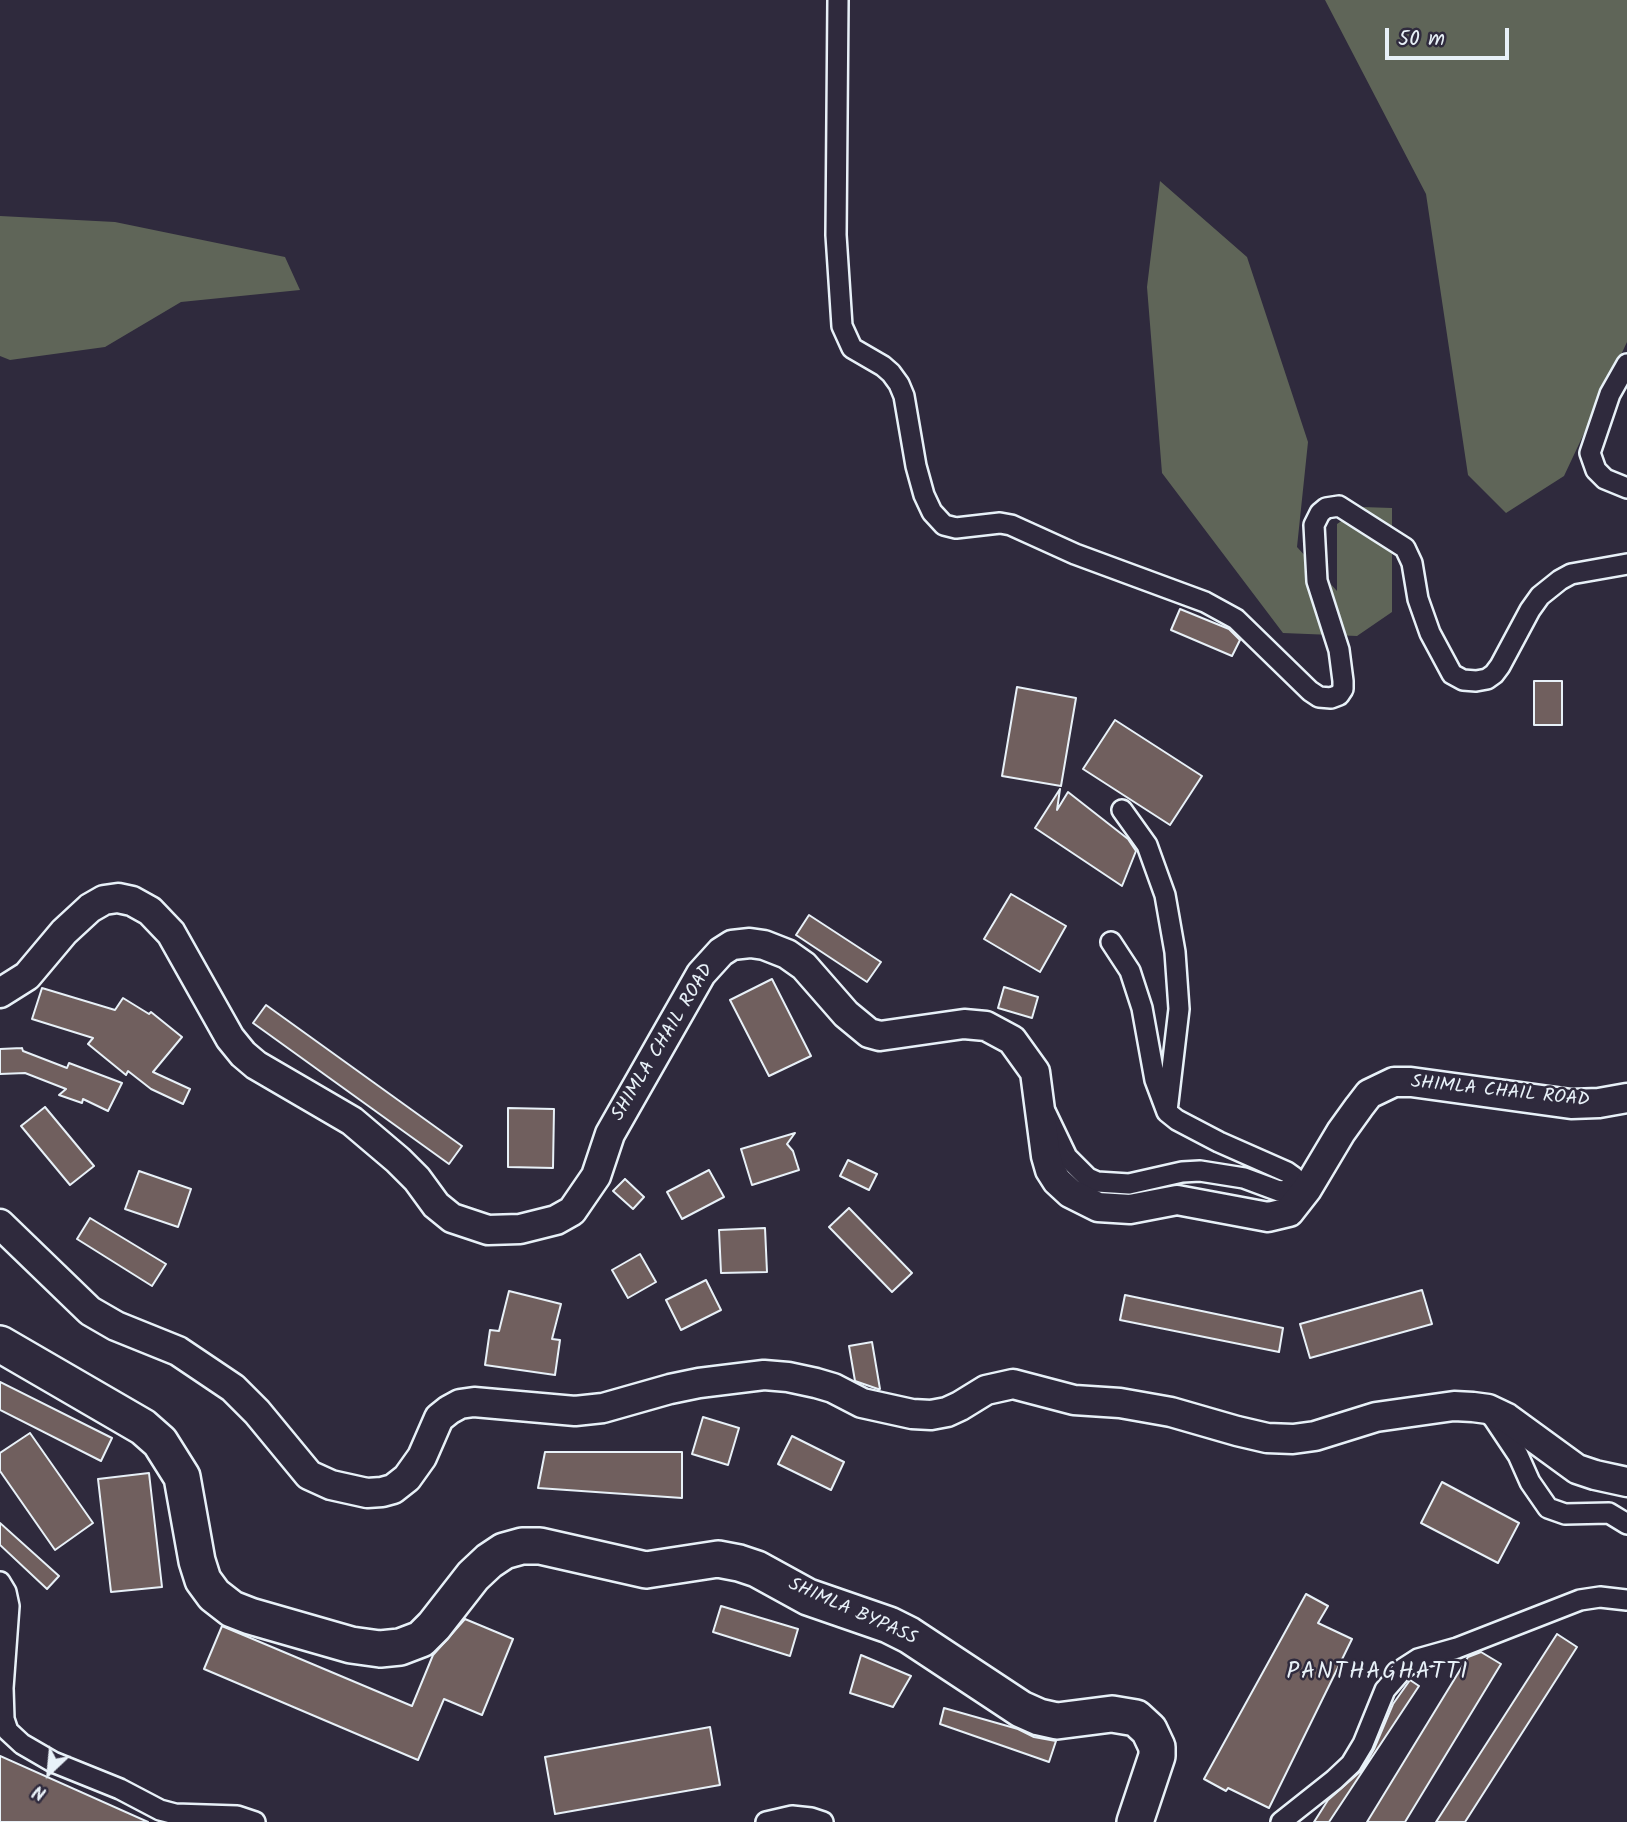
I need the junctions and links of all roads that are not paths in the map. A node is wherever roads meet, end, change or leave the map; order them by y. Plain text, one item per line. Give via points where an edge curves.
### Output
1 (838, 0) edge
2 (1627, 364) edge
3 (1627, 488) edge
4 (1627, 564) edge
5 (1122, 810) dead end
6 (1111, 942) dead end
7 (0, 993) edge
8 (1627, 1098) edge
9 (1040, 1102) junction
10 (1167, 1112) junction
11 (0, 1224) edge
12 (0, 1344) edge
13 (1488, 1409) junction
14 (1627, 1482) edge
15 (1627, 1524) edge
16 (0, 1582) edge
17 (1627, 1600) edge
18 (256, 1822) edge
19 (766, 1822) edge
20 (823, 1822) edge
21 (1135, 1822) edge
22 (1281, 1822) edge

1 - 4 street via 836,235 842,326 852,348 883,366 899,384 924,495 944,525 1011,525 1205,602 1236,620 1310,691 1331,698 1339,695 1343,681 1339,649 1317,580 1314,525 1325,508 1339,506 1405,548 1430,634 1452,674 1462,680 1476,681 1494,674 1530,610 1560,580 1595,568
2 - 3 street via 1610,394 1590,453 1595,470
5 - 10 street via 1147,845 1165,895 1175,952 1180,1009
6 - 10 street via 1130,971
7 - 9 main road, SHIMLA CHAIL ROAD via 27,976 90,908 104,900 132,901 150,911 171,933 243,1054 352,1122 398,1160 452,1218 488,1230 520,1228 572,1212 596,1176 610,1134 701,974 732,946 757,944 787,954 870,1033 880,1036 964,1024 1002,1033 1021,1050 1035,1072
8 - 9 main road, SHIMLA CHAIL ROAD via 1571,1104 1394,1082 1369,1094 1289,1213 1268,1217 1185,1200 1130,1209 1098,1207 1082,1200 1050,1170
9 - 10 street via 1067,1157 1097,1182 1129,1184 1200,1171 1244,1178 1276,1191 1294,1185 1291,1175
11 - 13 main road via 90,1311 178,1351 233,1388 309,1475 367,1493 393,1489 407,1478 439,1418 460,1405 474,1402 575,1411 699,1383 764,1375 816,1383 891,1411 931,1415 999,1385 1013,1384 1074,1400 1171,1412 1237,1432 1280,1439 1315,1436 1376,1417 1416,1411 1454,1406
12 - 21 highway, SHIMLA BYPASS via 143,1427 160,1443 182,1477 203,1580 232,1609 351,1645 380,1649 421,1639 489,1561 522,1546 646,1570 718,1559 739,1563 808,1597 909,1635 1039,1717 1057,1721 1112,1714 1136,1718 1149,1730 1157,1756
13 - 14 main road via 1577,1469
13 - 15 street via 1548,1508 1565,1514 1609,1513
16 - 18 street via 9,1606 3,1688 8,1731 54,1762 120,1788 160,1810 237,1815
17 - 22 street via 1580,1600 1418,1659 1385,1690 1350,1764
19 - 20 street via 792,1816

